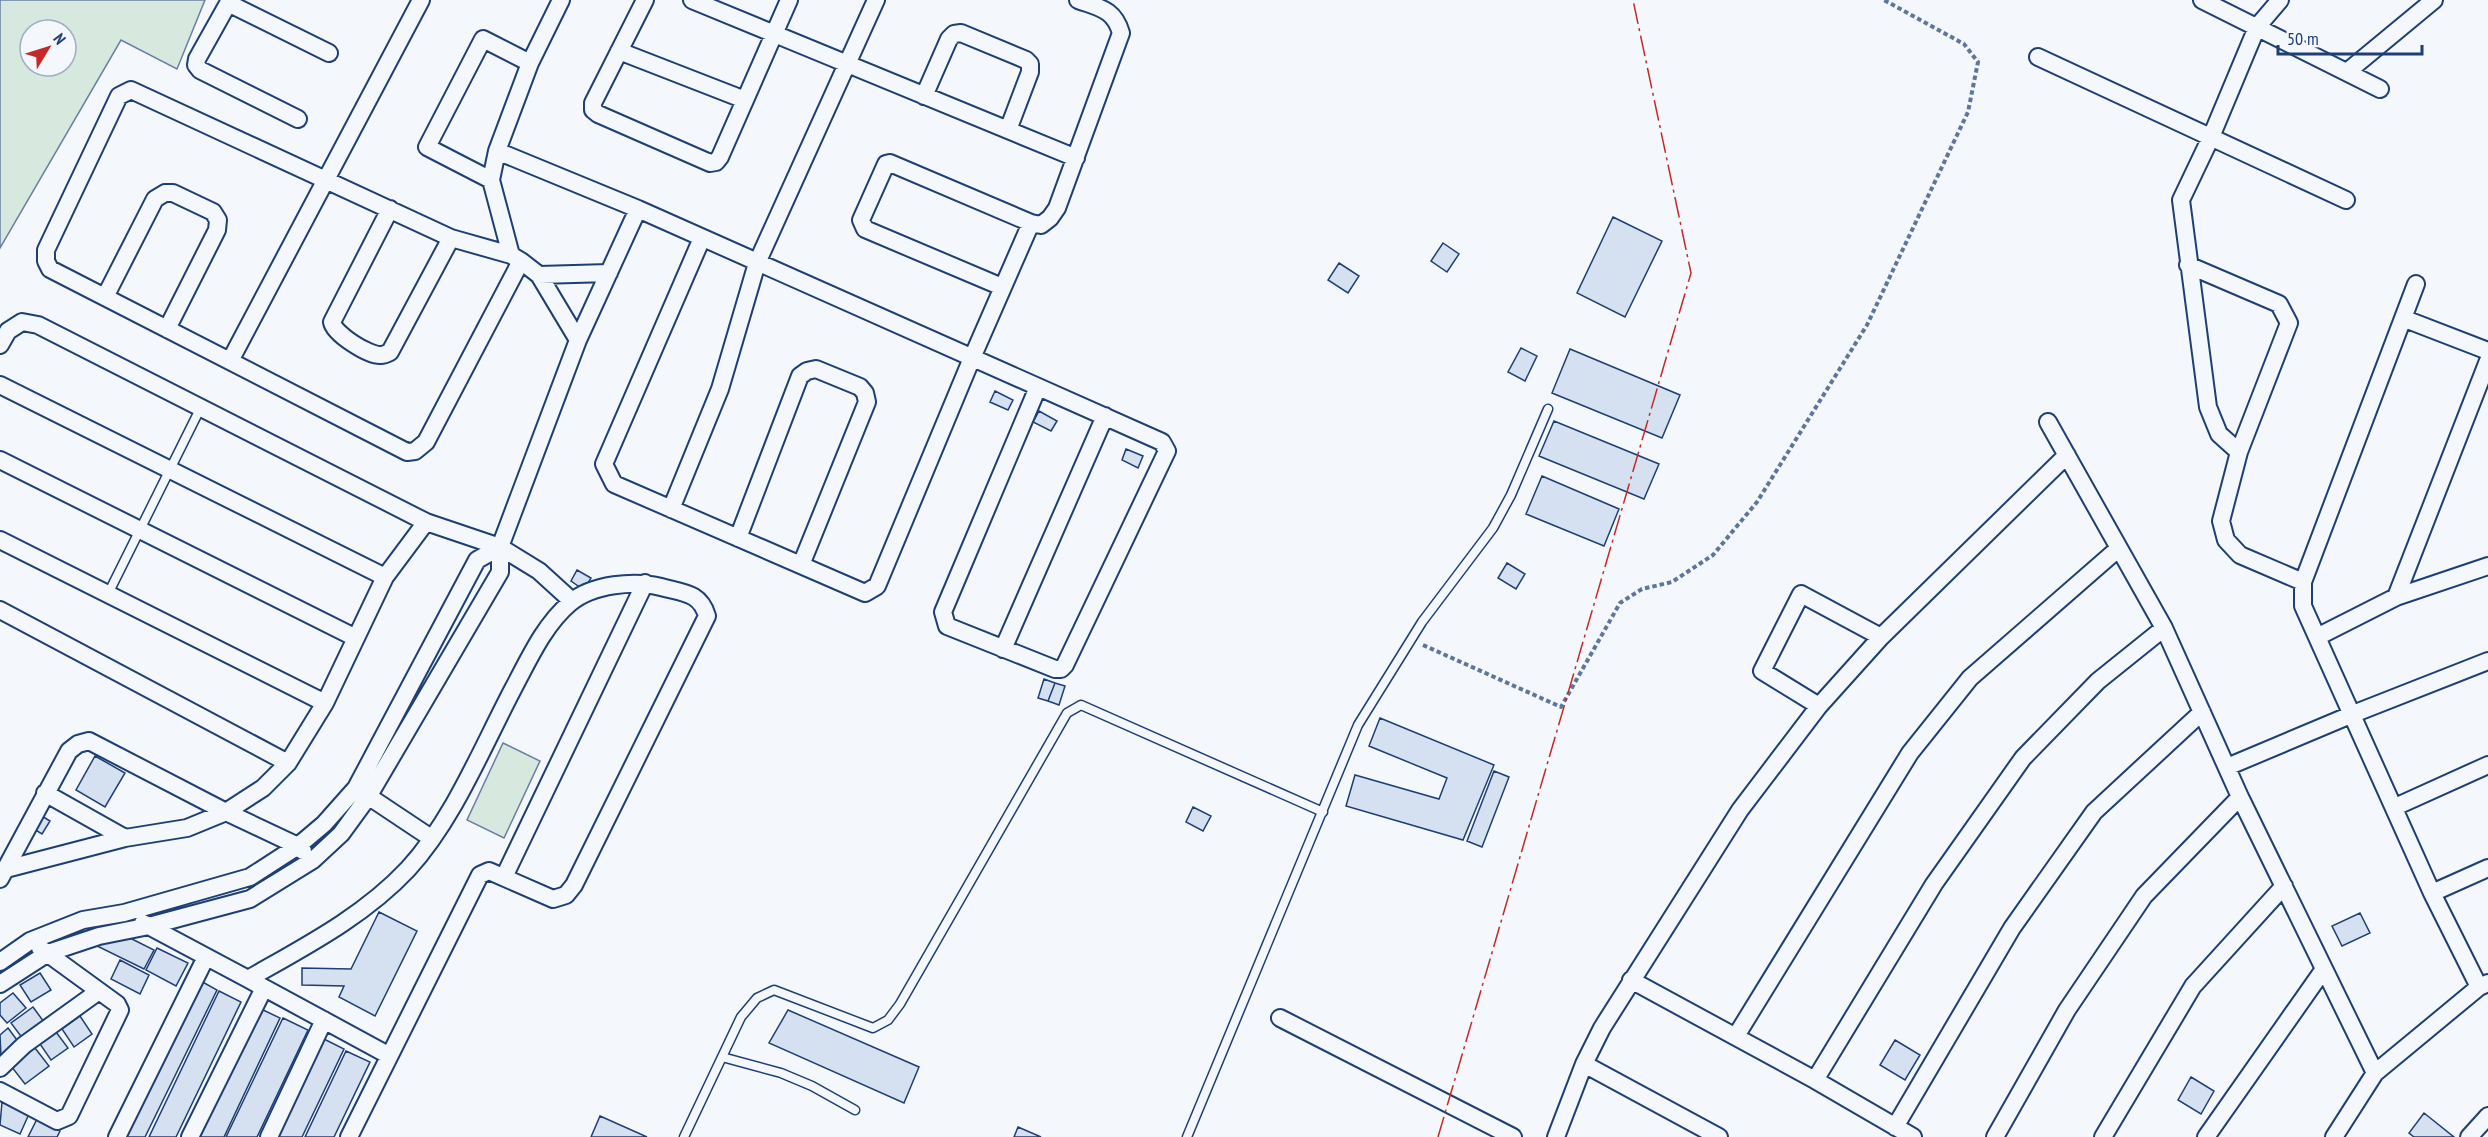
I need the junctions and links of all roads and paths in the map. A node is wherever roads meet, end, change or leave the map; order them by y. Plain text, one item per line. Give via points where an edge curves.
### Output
1 (421, 0) edge
2 (561, 0) edge
3 (645, 0) edge
4 (692, 0) edge
5 (789, 0) edge
6 (876, 0) edge
7 (1078, 0) edge
8 (1884, 0) edge
9 (2202, 0) edge
10 (2280, 0) edge
11 (2434, 0) edge
12 (229, 1) edge
13 (2257, 27) junction
14 (774, 34) junction
15 (619, 51) junction
16 (329, 52) dead end
17 (2038, 57) dead end
18 (530, 63) junction
19 (847, 65) junction
20 (2347, 72) junction
21 (2380, 89) dead end
22 (924, 96) junction
23 (745, 100) junction
24 (298, 119) dead end
25 (1008, 130) junction
26 (2211, 138) junction
27 (497, 151) junction
28 (1076, 158) junction
29 (325, 179) junction
30 (491, 180) junction
31 (2346, 200) dead end
32 (390, 209) junction
33 (638, 209) junction
34 (1031, 223) junction
35 (451, 238) junction
36 (702, 238) junction
37 (515, 258) junction
38 (757, 263) junction
39 (2188, 265) junction
40 (609, 273) junction
41 (539, 275) junction
42 (2416, 284) dead end
43 (1002, 287) junction
44 (105, 297) junction
45 (2405, 319) junction
46 (167, 329) junction
47 (578, 339) junction
48 (0, 345) edge
49 (2488, 351) edge
50 (972, 358) junction
51 (230, 361) junction
52 (2488, 361) edge
53 (0, 385) edge
54 (1038, 387) junction
55 (201, 407) junction
56 (1548, 409) dead end
57 (1105, 416) junction
58 (2048, 422) dead end
59 (2239, 452) junction
60 (2067, 455) junction
61 (0, 460) edge
62 (170, 470) junction
63 (671, 509) junction
64 (426, 522) junction
65 (140, 530) junction
66 (738, 538) junction
67 (0, 540) edge
68 (500, 547) junction
69 (2119, 548) junction
70 (801, 565) junction
71 (2488, 566) edge
72 (385, 577) junction
73 (2303, 582) junction
74 (645, 583) junction
75 (108, 594) junction
76 (2396, 597) junction
77 (572, 602) junction
78 (0, 610) edge
79 (2164, 628) junction
80 (1881, 637) junction
81 (2317, 637) junction
82 (356, 638) junction
83 (1411, 639) junction
84 (1003, 648) junction
85 (2488, 661) edge
86 (415, 674) junction
87 (434, 684) junction
88 (325, 703) junction
89 (1819, 705) junction
90 (2202, 712) junction
91 (2353, 714) junction
92 (288, 763) junction
93 (2488, 765) edge
94 (2227, 767) junction
95 (45, 793) junction
96 (362, 793) junction
97 (2240, 797) junction
98 (2395, 807) junction
99 (225, 812) junction
100 (1323, 812) junction
101 (431, 837) junction
102 (125, 838) junction
103 (298, 846) junction
104 (313, 860) junction
105 (2488, 868) edge
106 (3, 874) edge
107 (504, 878) junction
108 (2284, 886) junction
109 (2433, 893) junction
110 (124, 913) junction
111 (149, 926) junction
112 (30, 941) junction
113 (48, 953) junction
114 (206, 957) junction
115 (0, 962) edge
116 (2324, 969) junction
117 (248, 979) junction
118 (1631, 980) junction
119 (0, 984) edge
120 (2483, 985) edge
121 (264, 988) junction
122 (99, 991) junction
123 (1280, 1018) dead end
124 (324, 1020) junction
125 (1736, 1036) junction
126 (388, 1055) junction
127 (722, 1057) junction
128 (1584, 1064) junction
129 (0, 1068) edge
130 (2375, 1072) junction
131 (1815, 1080) junction
132 (0, 1091) edge
133 (855, 1110) dead end
134 (1895, 1127) junction
135 (117, 1137) edge
136 (190, 1137) edge
137 (269, 1137) edge
138 (349, 1137) edge
139 (684, 1137) edge
140 (1186, 1137) edge
141 (1513, 1137) edge
142 (1556, 1137) edge
143 (1719, 1137) edge
144 (1913, 1137) edge
145 (1995, 1137) edge
146 (2103, 1137) edge
147 (2206, 1137) edge
148 (2334, 1137) edge

1 - 29 street
2 - 18 street
3 - 15 street
4 - 14 street
5 - 14 street
6 - 19 street
7 - 28 street via 1109,12 1117,19 1121,33
8 - 83 path via 1964,44 1978,62 1968,112 1867,325 1757,502 1713,555 1672,582 1642,589 1620,603 1560,708
9 - 13 street
10 - 13 street
11 - 20 street
12 - 16 street
12 - 24 street via 196,65
13 - 20 street
13 - 26 street
14 - 19 street
14 - 23 street
15 - 23 street
15 - 23 street via 593,102 593,110 710,163 720,157
17 - 26 street
18 - 27 street
18 - 30 street via 483,39 427,147
19 - 22 street
19 - 38 street
20 - 21 street
22 - 25 street
22 - 25 street via 949,39 961,33 1030,64
25 - 28 street
26 - 31 street
26 - 39 street via 2181,200
27 - 30 street
27 - 33 street
28 - 34 street via 1050,218 1041,225
29 - 32 street
29 - 44 street via 131,90 125,92 119,96 46,250 50,269
29 - 51 street
30 - 37 street
32 - 35 street
32 - 35 street via 332,322 340,335 374,354 390,352
33 - 36 street
33 - 40 street
34 - 43 street
34 - 43 street via 886,164 861,220 865,229
35 - 37 street
36 - 38 street
36 - 63 street via 604,464 614,484
37 - 41 street
37 - 51 street via 426,442 415,451 407,452
38 - 50 street
38 - 63 street via 720,389
39 - 59 street via 2208,407 2219,434
39 - 59 street via 2279,304 2289,322
40 - 41 street
40 - 47 street
41 - 47 street
42 - 45 street
43 - 50 street
44 - 46 street
44 - 46 street via 155,199 173,193 213,212 218,220 217,230
45 - 49 street
45 - 73 street
46 - 51 street
47 - 68 street
48 - 55 street via 8,331 22,322 38,325
50 - 54 street
50 - 70 street via 877,586 865,593
52 - 76 street
53 - 62 street
54 - 57 street
54 - 84 street via 943,612 947,627
55 - 62 lane
55 - 64 street
56 - 83 lane via 1493,528
57 - 84 street
57 - 84 street via 1162,442 1167,450 1061,669
58 - 60 street
59 - 73 street via 2221,521 2226,540 2240,555
60 - 69 street
60 - 80 street
61 - 65 street
62 - 65 lane
62 - 72 street
63 - 66 street
64 - 68 street
64 - 72 street
65 - 75 lane
65 - 82 street
66 - 70 street
66 - 70 street via 800,376 816,369 860,387 867,402
67 - 75 street
68 - 77 street via 539,571
68 - 86 street via 477,560
68 - 87 street via 500,572
69 - 79 street
69 - 125 street via 1970,678 1911,753
71 - 76 street
72 - 82 street
73 - 81 street via 2303,606
74 - 77 street via 607,586
74 - 107 street
74 - 107 street via 696,597 704,604 707,616 574,885 566,895 553,898
75 - 88 street
76 - 81 street
77 - 101 street via 546,629
78 - 92 street
79 - 90 street
79 - 131 street via 2098,681 2023,758 1934,884
80 - 89 street
80 - 89 street via 1801,594 1762,671
81 - 91 street
82 - 88 street
83 - 100 lane via 1358,725
85 - 91 street
86 - 87 street
86 - 96 street
87 - 96 street
88 - 92 street
89 - 118 street via 1740,810
90 - 94 street
90 - 134 street via 2094,812 2012,928
91 - 94 street
91 - 98 street
92 - 99 street via 263,788
93 - 98 street
94 - 97 street
95 - 99 street via 69,751 89,741
95 - 102 street
95 - 106 street
96 - 101 street
96 - 103 street
96 - 104 street via 341,834
97 - 108 street
97 - 145 street via 2144,896 2067,1010
98 - 109 street
99 - 102 street via 186,828
99 - 103 street
100 - 127 lane via 1081,705 1067,713 888,1020 873,1028 774,990 757,998 741,1017
100 - 140 lane
101 - 117 street via 408,868 372,902 331,932
102 - 106 street
103 - 104 street
103 - 110 street via 250,877
104 - 111 street via 250,899
105 - 109 street
107 - 126 street via 489,871 480,875
108 - 116 street
108 - 146 street via 2193,986
109 - 120 street
110 - 111 street
110 - 112 street via 83,920
111 - 113 street via 99,936
111 - 114 street
112 - 113 street
112 - 115 street
113 - 119 street
113 - 122 street
114 - 117 street
114 - 135 street
116 - 130 street
116 - 147 street
117 - 121 street
118 - 125 street
118 - 128 street
120 - 130 street
121 - 124 street
121 - 136 street
122 - 129 street
122 - 132 street via 120,1010 69,1116 57,1121
123 - 141 street
124 - 126 street
124 - 137 street
125 - 131 street
126 - 138 street
127 - 133 lane via 781,1073
127 - 139 lane
128 - 142 street
128 - 143 street
130 - 148 street
131 - 134 street
134 - 144 street

